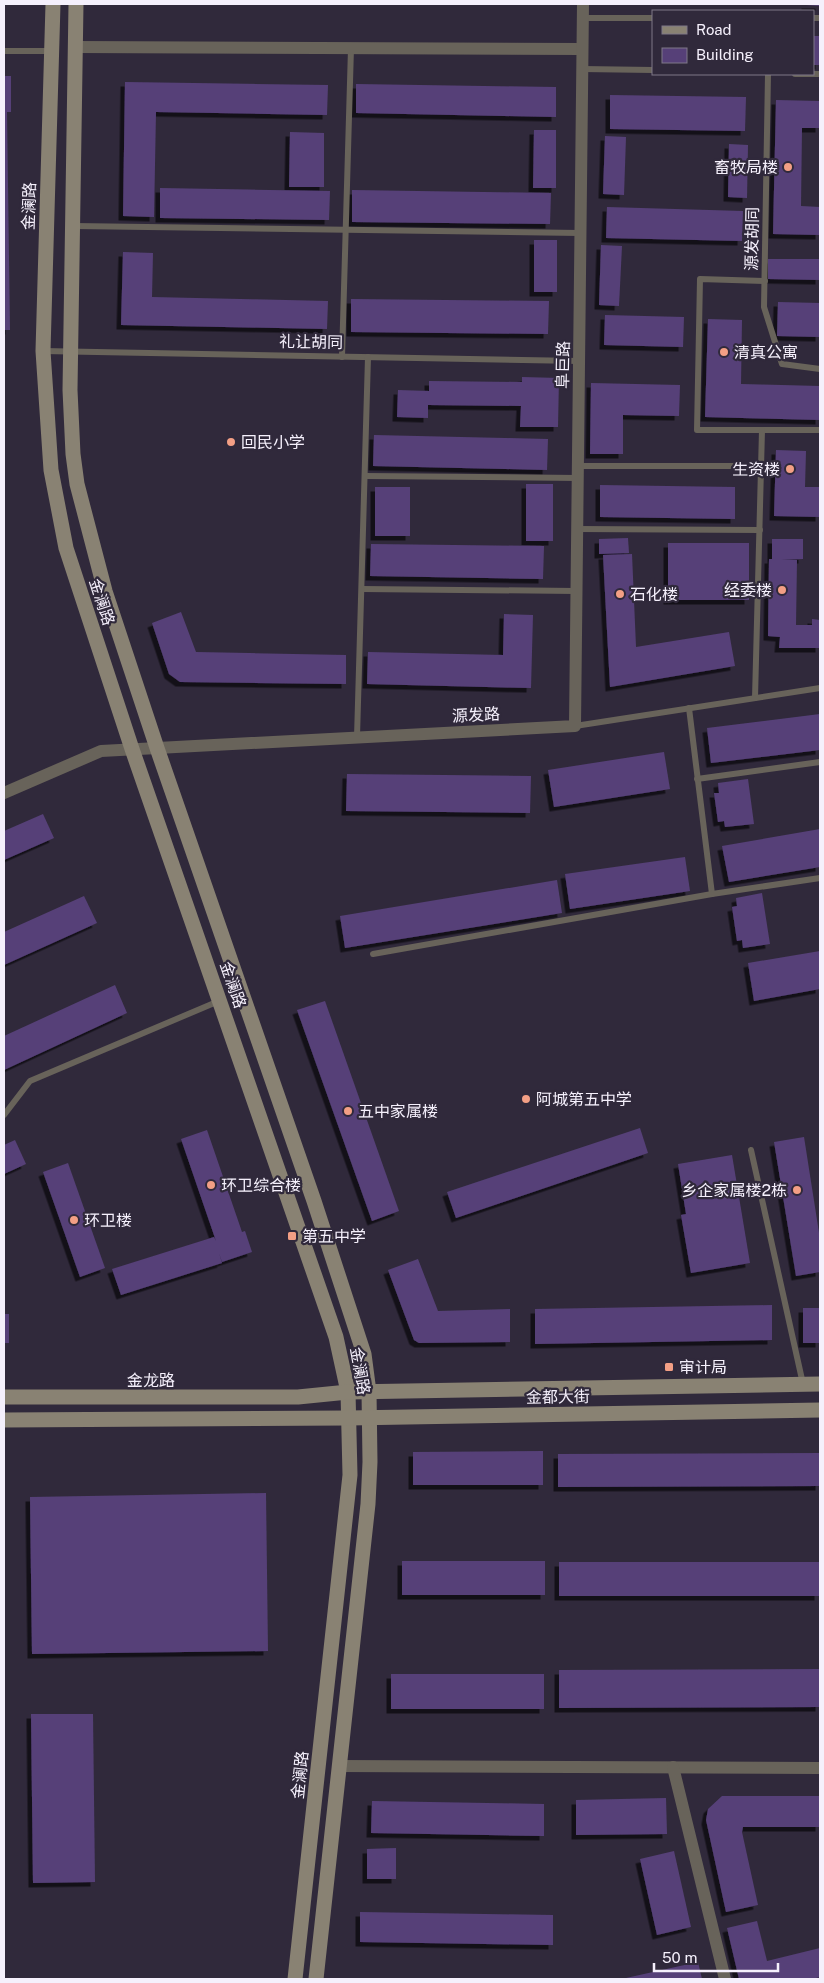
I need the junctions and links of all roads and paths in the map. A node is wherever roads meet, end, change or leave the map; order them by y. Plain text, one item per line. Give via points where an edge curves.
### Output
1 (53, 4) edge
2 (76, 4) edge
3 (583, 4) edge
4 (583, 18) junction
5 (652, 18) edge
6 (75, 47) junction
7 (351, 48) junction
8 (582, 49) junction
9 (4, 51) edge
10 (51, 51) junction
11 (582, 69) junction
12 (652, 70) edge
13 (768, 75) edge
14 (72, 226) junction
15 (346, 230) junction
16 (580, 233) junction
17 (765, 281) junction
18 (43, 352) junction
19 (70, 352) junction
20 (342, 357) junction
21 (368, 357) junction
22 (579, 361) junction
23 (820, 369) edge
24 (762, 430) junction
25 (820, 430) edge
26 (762, 466) junction
27 (578, 472) junction
28 (365, 476) junction
29 (577, 529) junction
30 (760, 530) junction
31 (362, 589) junction
32 (576, 591) junction
33 (820, 688) edge
34 (755, 698) junction
35 (688, 708) junction
36 (575, 726) junction
37 (357, 737) junction
38 (157, 748) junction
39 (132, 749) junction
40 (820, 762) edge
41 (698, 779) junction
42 (4, 794) edge
43 (820, 878) edge
44 (712, 894) junction
45 (373, 954) dead end
46 (220, 1000) junction
47 (4, 1115) edge
48 (751, 1150) dead end
49 (803, 1384) junction
50 (820, 1384) edge
51 (348, 1392) junction
52 (369, 1392) junction
53 (4, 1397) edge
54 (298, 1397) joint
55 (820, 1410) edge
56 (349, 1418) junction
57 (369, 1418) junction
58 (4, 1420) edge
59 (339, 1766) junction
60 (673, 1767) junction
61 (820, 1768) edge
62 (295, 1979) edge
63 (316, 1979) edge
64 (725, 1979) edge

1 - 10 street, 金澜路
2 - 6 street, 金澜路
3 - 4 street, 阜巨路
4 - 5 lane
4 - 8 street, 阜巨路
6 - 7 street
6 - 14 street, 金澜路
7 - 8 street
7 - 15 lane
8 - 11 street, 阜巨路
9 - 10 lane
10 - 18 street, 金澜路
11 - 12 lane
11 - 16 street, 阜巨路
13 - 17 lane, 源发胡同
14 - 15 lane
14 - 19 street, 金澜路
15 - 16 lane
15 - 20 lane
16 - 22 street, 阜巨路
17 - 23 lane, 源发胡同 via 764,307 782,364
17 - 24 lane via 700,279 698,430
18 - 19 lane, 礼让胡同
18 - 39 street, 金澜路 via 51,470 66,548
19 - 20 lane, 礼让胡同
19 - 38 street, 金澜路 via 73,454 85,519 105,591
20 - 21 lane, 礼让胡同
21 - 22 lane, 礼让胡同
21 - 28 lane
22 - 27 street, 阜巨路
24 - 25 lane
24 - 26 lane
26 - 27 lane
26 - 30 lane
27 - 28 lane
27 - 29 street, 阜巨路
28 - 31 lane
29 - 30 lane
29 - 32 street, 阜巨路
30 - 34 lane
31 - 32 lane
31 - 37 lane
32 - 36 street, 阜巨路
33 - 34 lane, 源发路
34 - 35 lane, 源发路
35 - 36 lane, 源发路
35 - 41 lane
36 - 37 street, 源发路
37 - 38 street, 源发路
38 - 39 street, 源发路
38 - 52 street, 金澜路 via 314,1201 364,1354
39 - 42 street, 源发路 via 101,751
39 - 46 street, 金澜路
40 - 41 lane
41 - 44 lane
43 - 44 lane
44 - 45 lane
46 - 47 lane via 30,1081
46 - 51 street, 金澜路 via 336,1337
48 - 49 lane
49 - 50 street, 金都大街
49 - 52 street, 金都大街
51 - 52 street, 金都大街
51 - 54 street, 金都大街
51 - 56 street, 金澜路
52 - 57 street, 金澜路
53 - 54 street, 金龙路
55 - 57 street, 金都大街
56 - 57 street, 金都大街
56 - 58 street, 金都大街
56 - 62 street, 金澜路 via 350,1475
57 - 59 street, 金澜路 via 368,1504
59 - 60 street
59 - 63 street, 金澜路
60 - 61 street
60 - 64 street

